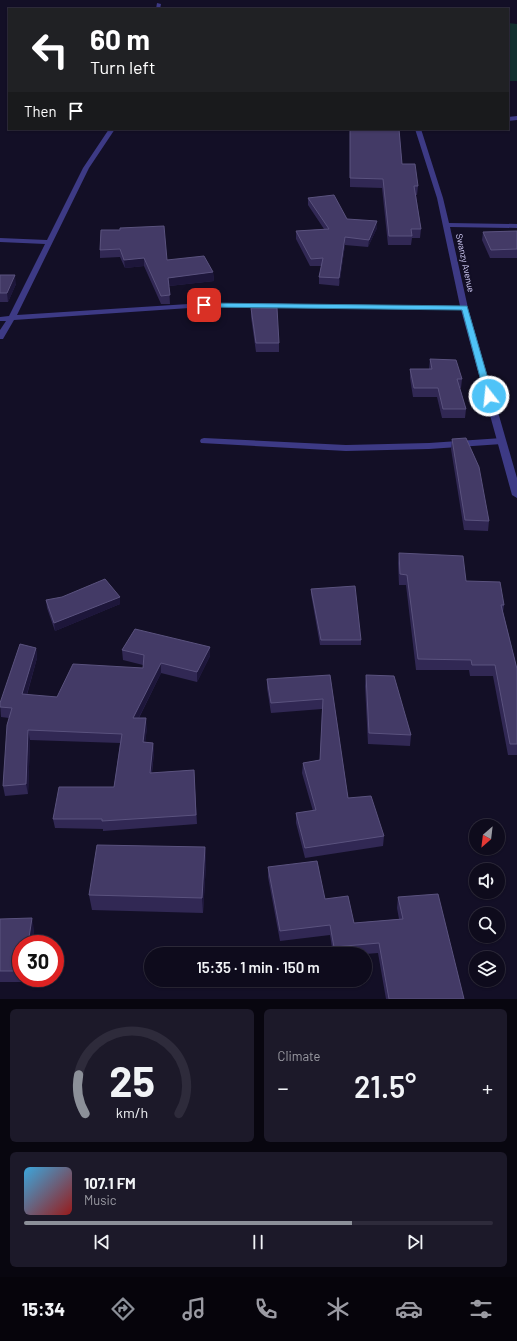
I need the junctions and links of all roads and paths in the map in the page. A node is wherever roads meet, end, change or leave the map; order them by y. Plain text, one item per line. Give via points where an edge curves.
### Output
1 (111, 130) edge
2 (418, 130) edge
3 (446, 226) junction
4 (517, 226) edge
5 (0, 240) edge
6 (50, 242) junction
7 (464, 308) junction
8 (0, 319) edge
9 (11, 319) junction
10 (0, 337) edge
11 (204, 441) dead end
12 (502, 441) junction
13 (517, 495) edge

1 - 6 street via 86,168
2 - 3 street, Swanzy Avenue
3 - 4 street
3 - 7 street, Swanzy Avenue
5 - 6 street
6 - 9 street
7 - 9 street via 204,305
7 - 12 street, Swanzy Avenue
8 - 9 street
9 - 10 street
11 - 12 lane via 346,448
12 - 13 street, Swanzy Avenue

